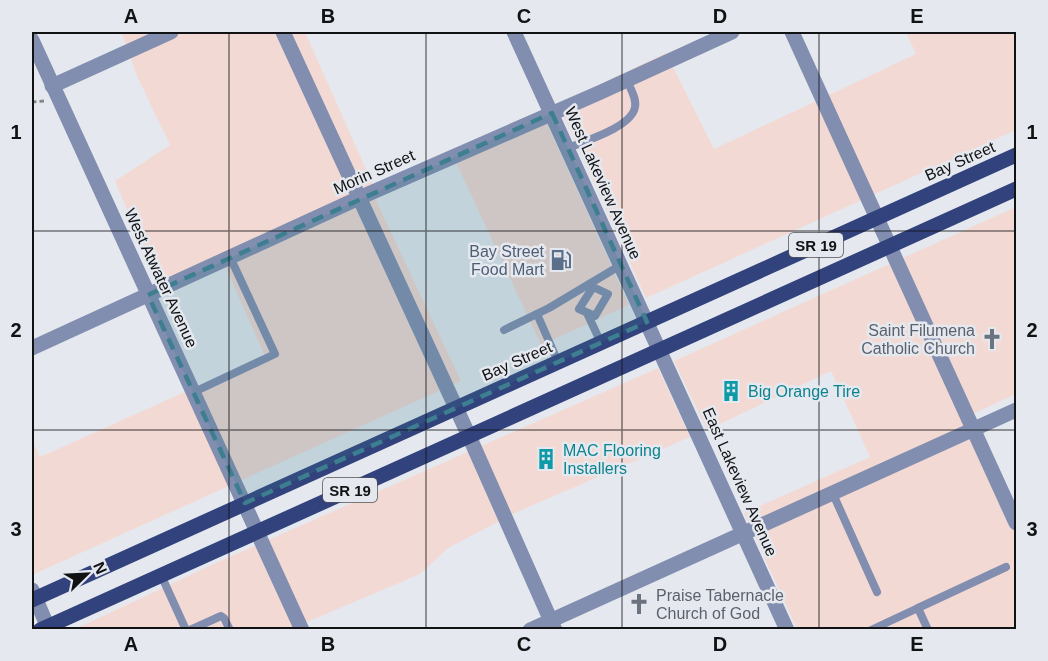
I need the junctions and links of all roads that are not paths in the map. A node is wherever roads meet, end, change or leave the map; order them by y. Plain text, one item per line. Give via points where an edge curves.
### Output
1 (171, 32) edge
2 (283, 32) edge
3 (514, 32) edge
4 (732, 32) edge
5 (792, 32) edge
6 (32, 40) edge
7 (627, 80) junction
8 (52, 86) junction
9 (552, 113) junction
10 (568, 148) junction
11 (1017, 155) edge
12 (1017, 189) edge
13 (359, 198) junction
14 (878, 217) junction
15 (891, 246) junction
16 (230, 257) junction
17 (621, 265) junction
18 (604, 276) junction
19 (602, 291) junction
20 (148, 295) junction
21 (587, 313) junction
22 (537, 314) junction
23 (647, 322) junction
24 (504, 330) dead end
25 (601, 343) junction
26 (32, 348) edge
27 (660, 350) junction
28 (558, 362) junction
29 (194, 392) junction
30 (456, 408) junction
31 (1017, 410) edge
32 (975, 430) junction
33 (469, 436) junction
34 (833, 494) junction
35 (245, 503) junction
36 (1017, 523) edge
37 (258, 531) junction
38 (743, 532) junction
39 (1006, 567) dead end
40 (161, 575) junction
41 (877, 592) dead end
42 (33, 596) edge
43 (918, 608) junction
44 (553, 625) edge
45 (46, 628) edge
46 (188, 630) edge
47 (230, 630) edge
48 (302, 630) edge
49 (530, 630) edge
50 (787, 630) edge
51 (871, 630) edge
52 (928, 630) edge

1 - 8 street
2 - 13 street
3 - 9 street, West Lakeview Avenue
4 - 7 street, Morin Street
5 - 14 street
6 - 8 street, West Atwater Avenue
7 - 9 street, Morin Street
7 - 10 lane via 635,102 630,118
8 - 20 street, West Atwater Avenue
9 - 10 street, West Lakeview Avenue
9 - 13 street, Morin Street
10 - 17 street, West Lakeview Avenue
11 - 14 main road, Bay Street / SR 19
12 - 15 main road, SR 19
13 - 16 street, Morin Street
13 - 30 street
14 - 15 street
14 - 23 main road, Bay Street / SR 19
15 - 27 main road, SR 19
15 - 32 street
16 - 20 street, Morin Street
16 - 29 lane via 275,354
17 - 18 lane
17 - 23 street, West Lakeview Avenue
18 - 19 lane
18 - 22 lane
19 - 21 lane via 608,294 595,316
19 - 21 lane via 593,287 579,309
20 - 26 street, Morin Street
20 - 29 street, West Atwater Avenue
21 - 25 lane
22 - 24 lane
22 - 28 lane
23 - 25 main road, Bay Street / SR 19
23 - 27 street, West Lakeview Avenue
25 - 28 main road, Bay Street / SR 19
27 - 33 main road, SR 19
27 - 38 street, East Lakeview Avenue
28 - 30 main road, Bay Street / SR 19
29 - 35 street, West Atwater Avenue
30 - 33 street
30 - 35 main road, Bay Street / SR 19
31 - 32 street
32 - 34 street
32 - 36 street
33 - 37 main road, SR 19
33 - 44 street
34 - 38 street
34 - 41 lane
35 - 37 street, West Atwater Avenue
35 - 42 main road, Bay Street / SR 19
37 - 40 main road, SR 19
37 - 48 street, West Atwater Avenue
38 - 44 street
38 - 50 street, East Lakeview Avenue
39 - 43 lane
40 - 45 main road, SR 19
40 - 46 lane
42 - 45 street
43 - 51 lane
43 - 52 lane
44 - 49 street
46 - 47 lane via 221,616

